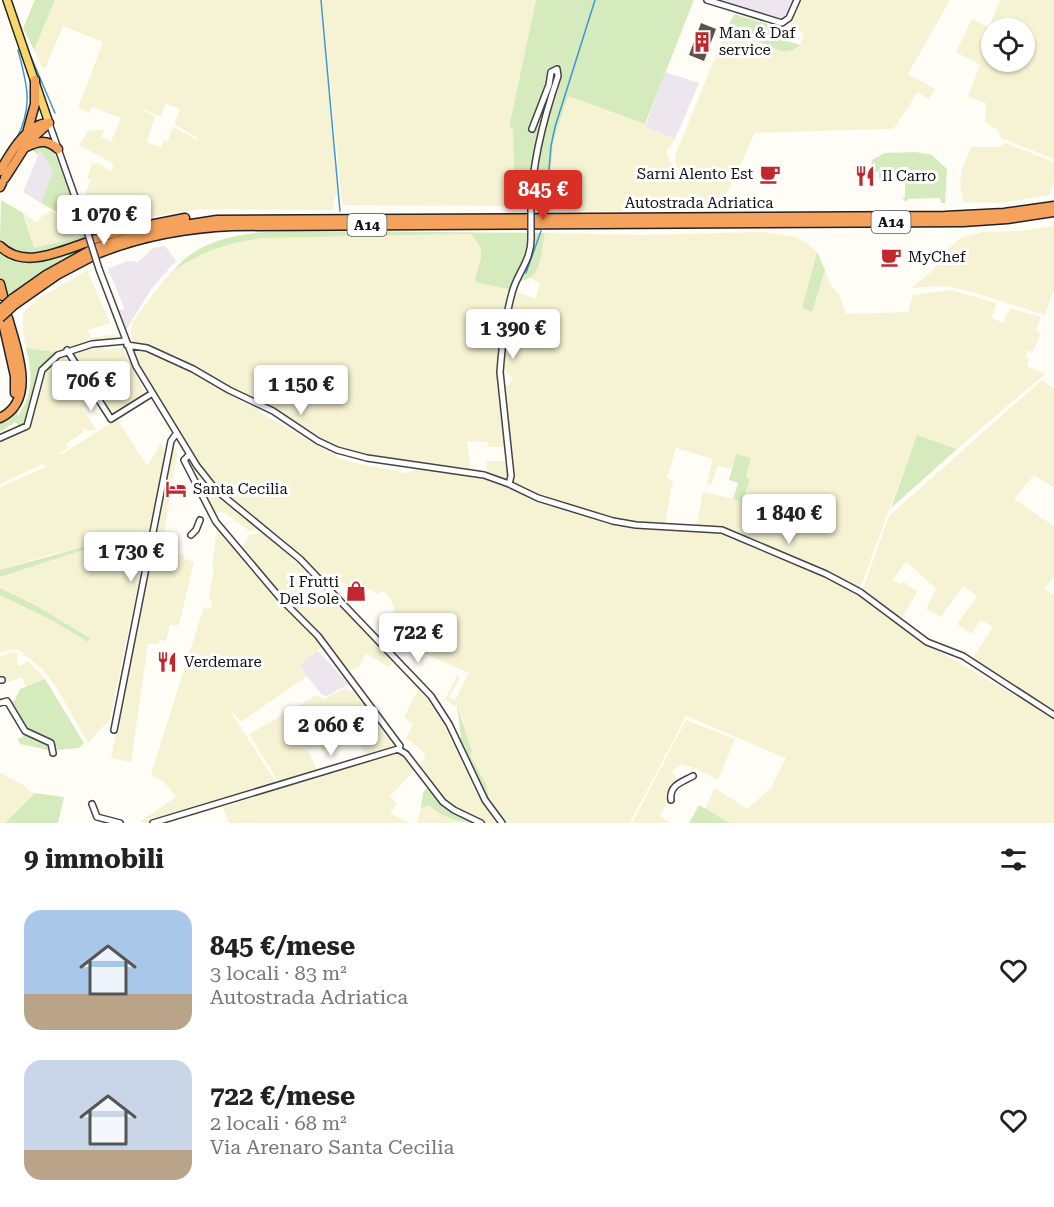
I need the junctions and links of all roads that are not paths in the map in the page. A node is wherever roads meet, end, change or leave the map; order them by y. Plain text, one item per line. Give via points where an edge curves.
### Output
1 (707, 0) edge
2 (796, 0) edge
3 (9, 3) edge
4 (35, 80) junction
5 (49, 123) junction
6 (532, 129) dead end
7 (26, 135) junction
8 (26, 147) junction
9 (58, 149) junction
10 (2, 180) edge
11 (1054, 206) edge
12 (1054, 212) edge
13 (0, 246) edge
14 (93, 249) junction
15 (0, 284) edge
16 (3, 296) dead end
17 (13, 302) junction
18 (0, 310) edge
19 (4, 320) edge
20 (126, 343) junction
21 (67, 351) junction
22 (151, 394) junction
23 (0, 412) edge
24 (0, 418) edge
25 (176, 434) junction
26 (0, 438) edge
27 (189, 454) junction
28 (509, 484) junction
29 (200, 520) dead end
30 (190, 535) dead end
31 (0, 703) edge
32 (1054, 715) edge
33 (114, 730) dead end
34 (399, 750) junction
35 (52, 753) dead end
36 (693, 776) dead end
37 (671, 800) dead end
38 (92, 804) dead end
39 (120, 823) edge
40 (153, 823) edge
41 (481, 823) edge
42 (502, 823) edge

1 - 2 street via 782,24 789,18
3 - 4 main road
4 - 5 main road
4 - 7 highway via 33,117
5 - 7 highway via 40,124
5 - 8 highway
5 - 9 street
6 - 28 street, bridge via 551,72 557,69 534,172 527,263 512,293 501,357
7 - 10 highway via 12,152
8 - 9 highway via 43,141
8 - 10 highway
9 - 20 street, bridge
11 - 14 highway, Autostrada Adriatica / A14 via 1012,213 945,216 289,219 186,223
12 - 14 highway, Autostrada Adriatica / A14 via 974,222 233,226 156,235
13 - 14 highway via 16,257 31,258
14 - 17 highway, Autostrada Adriatica / A14 via 46,274
15 - 16 highway
17 - 18 highway, Autostrada Adriatica / A14, bridge
17 - 19 highway, Autostrada Adriatica / A14, bridge
19 - 23 highway via 16,385 11,402
19 - 24 highway via 22,386 15,406
20 - 21 street via 92,344
20 - 22 street
20 - 28 street via 193,369 337,450 484,475
21 - 22 street via 111,419
21 - 26 street via 42,370 27,426
22 - 25 street
25 - 27 street
25 - 33 street via 171,441
27 - 34 street via 184,460 216,522 318,636 400,746
27 - 42 street via 211,484 300,559 431,696 449,724 485,800
28 - 32 street via 538,498 613,521 722,530 761,546 860,592 927,642 963,656
29 - 30 street
31 - 35 street via 7,701 25,731 51,742
34 - 40 street
34 - 41 street via 443,802
36 - 37 street via 677,784 671,791
38 - 39 street via 97,817

